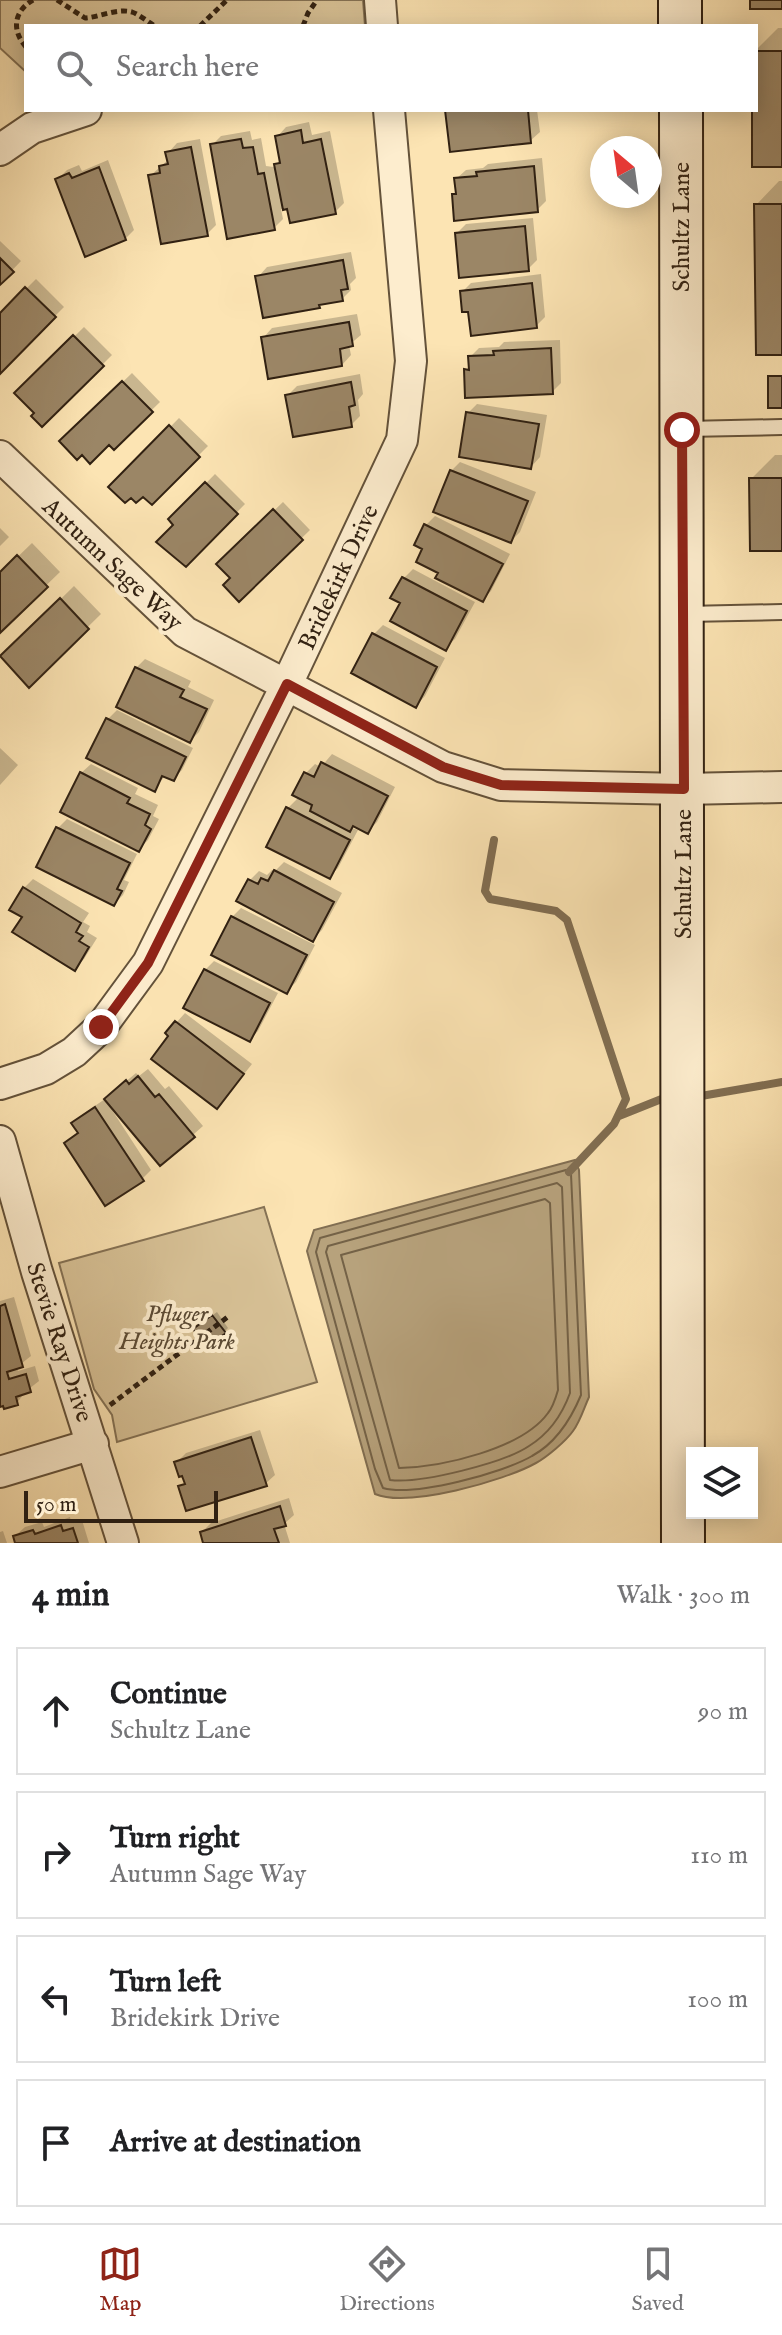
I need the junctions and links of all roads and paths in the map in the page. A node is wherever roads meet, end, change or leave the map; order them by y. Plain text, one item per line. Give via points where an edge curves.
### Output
1 (33, 0) edge
2 (57, 0) edge
3 (227, 0) edge
4 (380, 0) edge
5 (680, 0) edge
6 (314, 1) edge
7 (152, 24) edge
8 (202, 24) edge
9 (304, 24) edge
10 (382, 24) edge
11 (680, 24) edge
12 (24, 44) edge
13 (80, 112) edge
14 (389, 112) edge
15 (681, 112) edge
16 (0, 150) edge
17 (782, 427) edge
18 (682, 430) junction
19 (0, 456) edge
20 (782, 612) edge
21 (683, 614) junction
22 (287, 684) junction
23 (782, 787) edge
24 (684, 789) junction
25 (0, 1084) edge
26 (0, 1141) edge
27 (229, 1316) dead end
28 (110, 1405) dead end
29 (93, 1444) junction
30 (0, 1472) edge
31 (123, 1543) edge
32 (683, 1543) edge

1 - 12 path via 17,16
2 - 7 path via 85,18 119,10
3 - 8 path
4 - 10 street
5 - 11 street
6 - 9 path
13 - 16 street via 32,128
14 - 22 street, Bridekirk Drive via 411,361 402,440
15 - 18 street, Schultz Lane
17 - 18 lane
18 - 21 street, Schultz Lane
19 - 22 street, Autumn Sage Way via 185,632
20 - 21 lane
21 - 24 street, Schultz Lane
22 - 24 street, Autumn Sage Way via 443,767 501,785
22 - 25 street, Bridekirk Drive via 148,963 101,1027 74,1052 46,1069
23 - 24 street, Autumn Sage Way
24 - 32 street, Schultz Lane
26 - 29 street, Stevie Ray Drive
27 - 28 path
29 - 30 street
29 - 31 street, Stevie Ray Drive

